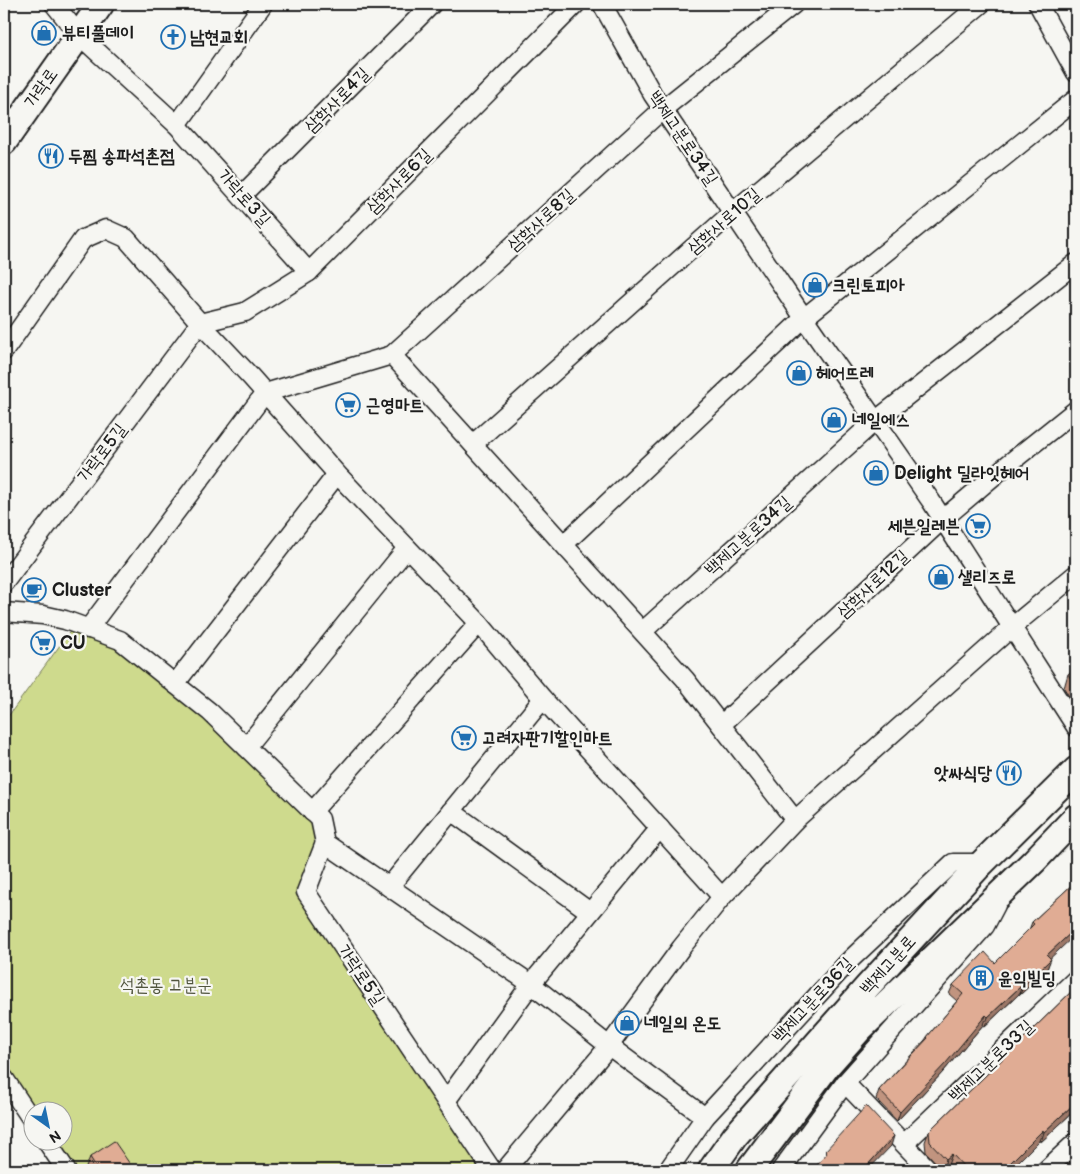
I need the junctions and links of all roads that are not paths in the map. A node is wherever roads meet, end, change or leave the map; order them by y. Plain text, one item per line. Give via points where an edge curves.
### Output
1 (54, 4) edge
2 (101, 4) edge
3 (262, 4) edge
4 (432, 4) edge
5 (576, 4) edge
6 (602, 4) edge
7 (794, 4) edge
8 (981, 4) edge
9 (1038, 4) edge
10 (79, 35) junction
11 (1076, 73) edge
12 (1076, 99) edge
13 (663, 109) junction
14 (177, 125) junction
15 (4, 142) edge
16 (242, 195) junction
17 (733, 212) junction
18 (1076, 263) edge
19 (309, 272) junction
20 (804, 318) junction
21 (200, 323) junction
22 (4, 351) edge
23 (392, 355) junction
24 (266, 393) junction
25 (1076, 410) edge
26 (875, 421) junction
27 (473, 444) junction
28 (337, 474) junction
29 (943, 519) junction
30 (564, 544) junction
31 (407, 548) junction
32 (1076, 574) edge
33 (4, 583) edge
34 (4, 612) edge
35 (479, 623) junction
36 (1012, 627) junction
37 (88, 628) junction
38 (643, 631) junction
39 (175, 684) junction
40 (543, 699) junction
41 (721, 725) junction
42 (1076, 727) edge
43 (246, 747) junction
44 (1076, 770) edge
45 (451, 811) junction
46 (312, 812) junction
47 (1076, 817) edge
48 (795, 820) junction
49 (660, 828) junction
50 (325, 843) junction
51 (982, 863) junction
52 (389, 887) junction
53 (1004, 890) junction
54 (722, 897) junction
55 (590, 912) junction
56 (1076, 979) edge
57 (530, 984) junction
58 (609, 1046) junction
59 (4, 1078) edge
60 (845, 1083) junction
61 (446, 1101) junction
62 (22, 1105) edge
63 (705, 1117) junction
64 (1076, 1142) edge
65 (905, 1144) junction
66 (53, 1152) edge
67 (65, 1170) edge
68 (492, 1170) edge
69 (505, 1170) edge
70 (668, 1170) edge
71 (711, 1170) edge
72 (748, 1170) edge
73 (781, 1170) edge
74 (929, 1170) edge
75 (1046, 1170) edge

1 - 10 street
2 - 10 main road, 가락로
3 - 14 street
4 - 16 street, 삼학사로4길
5 - 19 street, 삼학사로6길
6 - 13 street, 백제고분로34길
7 - 13 street, 삼학사로8길
8 - 17 street, 삼학사로10길
9 - 11 street
10 - 14 street, 가락로3길
10 - 15 main road, 가락로
12 - 20 street
13 - 17 street, 백제고분로34길
13 - 23 street, 삼학사로8길
14 - 16 street, 가락로3길
16 - 19 street, 가락로3길
17 - 20 street, 백제고분로34길
17 - 27 street, 삼학사로10길
18 - 26 street, 백제고분로34길
19 - 21 street, 삼학사로6길 via 245,312
20 - 26 street, 백제고분로34길
20 - 30 street
21 - 22 street via 126,238 106,229 83,239
21 - 24 street
21 - 33 street, 가락로5길
23 - 24 street, 삼학사로8길
23 - 27 street
24 - 28 street
24 - 37 street
25 - 29 street, 삼학사로12길
26 - 29 street, 백제고분로34길
26 - 38 street, 백제고분로34길
27 - 30 street
28 - 31 street
28 - 39 street
29 - 36 street, 백제고분로34길
29 - 41 street, 삼학사로12길
30 - 38 street
31 - 35 street
31 - 43 street
32 - 36 street
34 - 37 street via 43,615
35 - 40 street
35 - 46 street
36 - 42 street, 백제고분로34길
36 - 48 street
37 - 39 street via 120,640
38 - 41 street
39 - 43 street
40 - 45 street
40 - 49 street
41 - 48 street
43 - 46 street
44 - 51 main road, 백제고분로
45 - 52 street
45 - 55 street
46 - 50 street via 320,820
47 - 53 main road, 백제고분로
48 - 54 street
49 - 54 street
49 - 55 street
50 - 52 street
50 - 61 street, 가락로5길 via 306,892
51 - 63 street, 백제고분로36길 via 953,863 851,959
51 - 71 main road, 백제고분로 via 735,1136
52 - 57 street
53 - 60 street via 985,926
53 - 72 main road, 백제고분로 via 854,1036
54 - 58 street
55 - 57 street
56 - 65 street, 백제고분로33길
57 - 58 street
57 - 61 street
58 - 63 street
58 - 69 street
59 - 62 street
60 - 65 street
60 - 73 street
61 - 68 street, 가락로5길
63 - 70 street, 백제고분로36길
64 - 75 street
65 - 74 street
66 - 67 street

